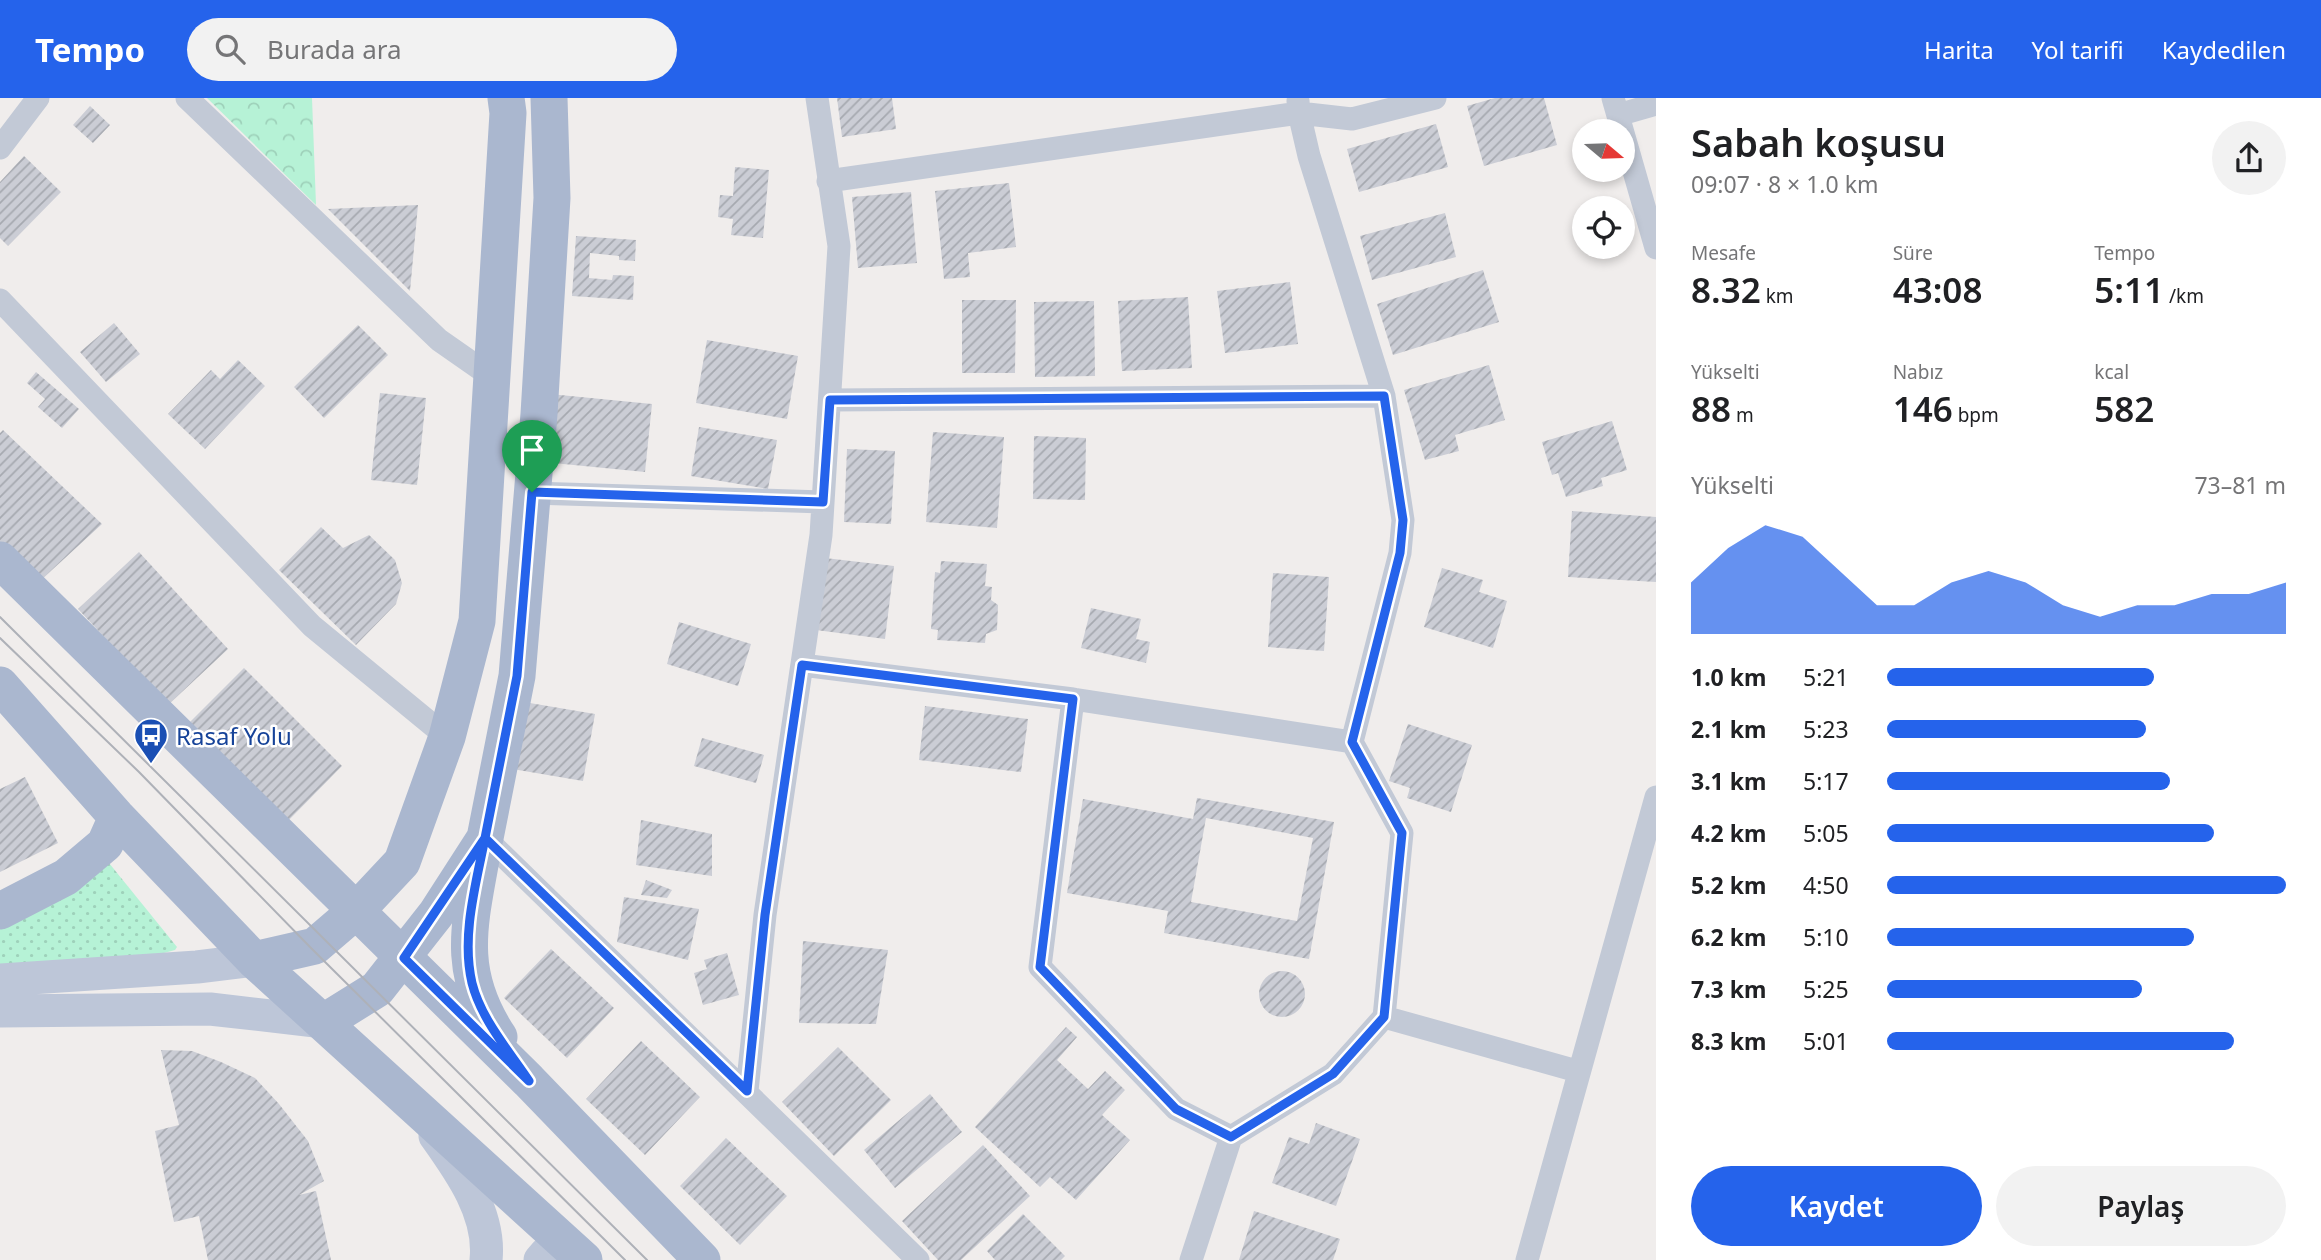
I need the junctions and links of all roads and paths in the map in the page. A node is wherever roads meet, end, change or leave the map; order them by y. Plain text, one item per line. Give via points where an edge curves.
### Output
1 (38, 98) edge
2 (187, 98) edge
3 (506, 98) edge
4 (549, 98) edge
5 (817, 98) edge
6 (1435, 98) edge
7 (1656, 104) edge
8 (1298, 106) edge
9 (1615, 106) edge
10 (0, 148) edge
11 (828, 181) junction
12 (1656, 248) edge
13 (0, 300) edge
14 (492, 377) junction
15 (1384, 396) junction
16 (830, 400) junction
17 (532, 492) junction
18 (823, 502) junction
19 (0, 560) edge
20 (802, 665) junction
21 (0, 685) edge
22 (1073, 699) junction
23 (447, 737) junction
24 (1352, 742) junction
25 (1656, 797) edge
26 (117, 817) junction
27 (485, 838) junction
28 (357, 910) junction
29 (0, 911) edge
30 (404, 958) junction
31 (254, 960) junction
32 (0, 980) edge
33 (0, 1011) edge
34 (1384, 1017) junction
35 (324, 1022) junction
36 (1577, 1071) junction
37 (529, 1081) junction
38 (747, 1091) junction
39 (413, 1105) junction
40 (1231, 1137) junction
41 (580, 1257) edge
42 (486, 1260) edge
43 (540, 1260) edge
44 (702, 1260) edge
45 (918, 1260) edge
46 (1191, 1260) edge
47 (1527, 1260) edge

1 - 10 street
2 - 14 street via 439,340
3 - 14 main road
4 - 17 main road via 552,198
5 - 11 street
6 - 8 street via 1352,119
7 - 9 street
8 - 11 street
8 - 15 street via 1309,156
9 - 12 street
11 - 16 street via 839,246
13 - 23 street via 312,626
14 - 23 main road via 477,621
15 - 16 street
15 - 24 street via 1403,520 1400,553
16 - 18 street
17 - 18 street
17 - 27 main road via 517,676
18 - 20 street
19 - 28 main road
20 - 22 street
20 - 38 street via 765,915
21 - 26 main road
22 - 24 street
22 - 40 street via 1040,967 1176,1109
23 - 28 main road via 402,862
24 - 34 street via 1402,833
25 - 36 street
26 - 29 main road via 105,844 66,877
26 - 31 main road
27 - 30 main road
27 - 37 main road via 468,945 472,984 485,1015
27 - 38 street
28 - 30 main road
28 - 31 main road via 314,946
30 - 35 main road via 370,994
30 - 37 main road
31 - 32 street
31 - 35 main road
33 - 35 street via 210,1009
34 - 36 street
34 - 40 street via 1333,1074
35 - 39 main road
36 - 47 street
37 - 44 main road
38 - 45 street
39 - 41 main road
39 - 42 street via 468,1183 488,1245
40 - 46 street
41 - 43 street via 546,1253

